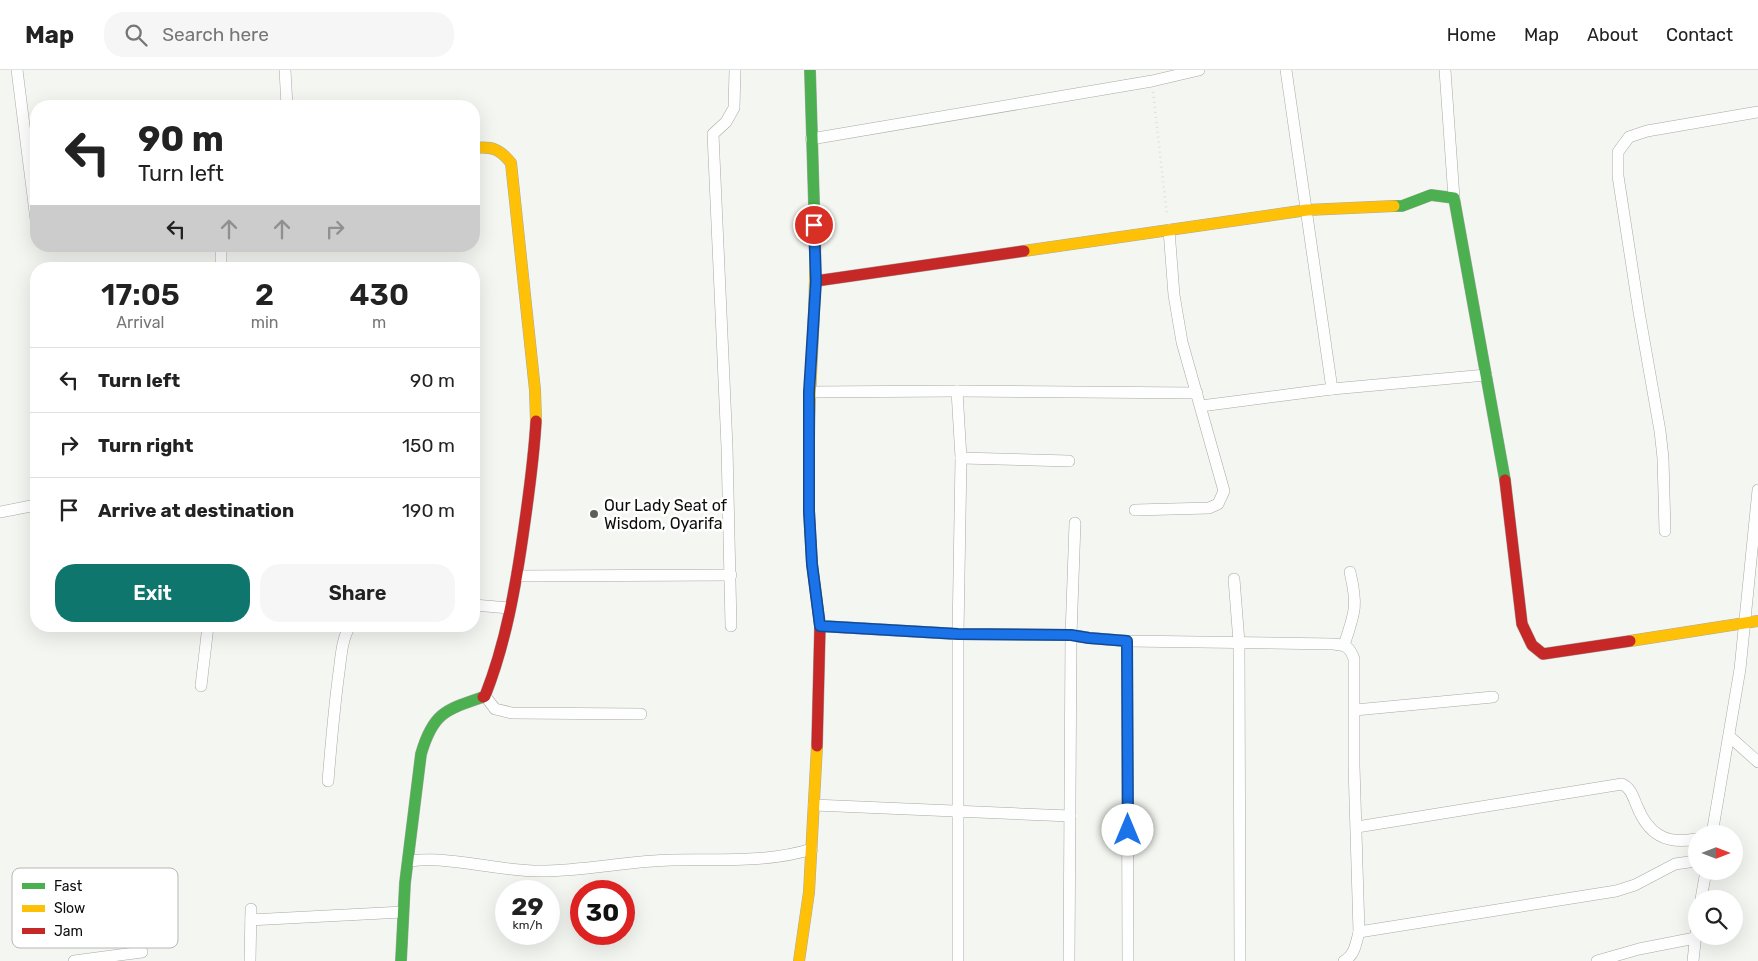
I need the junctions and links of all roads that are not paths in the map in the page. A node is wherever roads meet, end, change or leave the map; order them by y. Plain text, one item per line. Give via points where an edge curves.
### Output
1 (17, 70) edge
2 (286, 70) edge
3 (734, 70) edge
4 (810, 70) edge
5 (1199, 70) edge
6 (1286, 70) edge
7 (1445, 70) edge
8 (287, 100) edge
9 (1758, 112) edge
10 (811, 139) junction
11 (480, 147) edge
12 (30, 171) edge
13 (1454, 198) junction
14 (1307, 210) junction
15 (1169, 230) junction
16 (816, 281) junction
17 (1486, 375) junction
18 (1332, 389) junction
19 (957, 391) junction
20 (809, 392) junction
21 (1197, 392) junction
22 (1201, 406) junction
23 (960, 458) junction
24 (1069, 460) dead end
25 (1758, 490) edge
26 (30, 506) edge
27 (1135, 510) dead end
28 (0, 512) edge
29 (1075, 523) dead end
30 (1665, 532) dead end
31 (1350, 572) dead end
32 (731, 574) junction
33 (517, 576) junction
34 (1234, 579) dead end
35 (480, 606) edge
36 (509, 608) junction
37 (1758, 620) edge
38 (1744, 624) junction
39 (731, 626) dead end
40 (820, 626) junction
41 (207, 632) edge
42 (347, 632) edge
43 (958, 634) junction
44 (1071, 635) junction
45 (1127, 641) junction
46 (1239, 642) junction
47 (1344, 645) junction
48 (201, 686) dead end
49 (485, 696) junction
50 (1492, 697) dead end
51 (1355, 710) junction
52 (641, 714) dead end
53 (1729, 736) junction
54 (1758, 762) edge
55 (328, 781) dead end
56 (814, 805) junction
57 (958, 811) junction
58 (1070, 816) junction
59 (1714, 825) edge
60 (1356, 826) junction
61 (1688, 839) edge
62 (812, 849) junction
63 (408, 861) junction
64 (1688, 862) edge
65 (403, 912) junction
66 (1359, 932) junction
67 (1688, 937) edge
68 (1695, 945) edge
69 (142, 952) dead end
70 (1345, 960) edge
71 (74, 961) edge
72 (250, 961) edge
73 (401, 961) edge
74 (799, 961) edge
75 (958, 961) edge
76 (1069, 961) edge
77 (1128, 961) edge
78 (1240, 961) edge
79 (1597, 961) edge
80 (1693, 961) edge

1 - 12 street
2 - 8 street
3 - 32 street via 734,108 726,122 713,134
4 - 10 street
5 - 10 street via 1152,81
6 - 14 street
7 - 13 street
9 - 30 street via 1647,131 1629,137 1618,152 1618,176 1660,430
10 - 16 street
11 - 33 street via 489,146 503,151 511,163 530,341 536,423
13 - 14 street via 1431,195 1402,206
13 - 17 street
14 - 15 street
14 - 18 street
15 - 16 street
15 - 21 street via 1174,295 1182,342
16 - 20 street
17 - 18 street
17 - 38 street via 1507,489 1522,624 1532,645 1544,654
18 - 22 street
19 - 20 street
19 - 21 street
19 - 23 street
20 - 40 street via 809,511
21 - 22 street
22 - 27 street via 1224,491 1218,504 1209,508
23 - 24 street
23 - 43 street
25 - 38 street
26 - 28 street
29 - 44 street
31 - 47 street via 1356,606
32 - 33 street
32 - 39 street
33 - 36 street
34 - 46 street
35 - 36 street
36 - 49 street via 495,670
37 - 38 street
38 - 53 street
40 - 43 street
40 - 56 street
41 - 48 street
42 - 55 street via 334,704
43 - 44 street
43 - 57 street
44 - 45 street
44 - 58 street
45 - 46 street
45 - 77 street
46 - 47 street
46 - 78 street
47 - 51 street via 1350,648 1354,658
49 - 52 street via 495,709 512,714
49 - 63 street via 443,712 426,735
50 - 51 street
51 - 60 street
53 - 54 street
53 - 59 street
56 - 57 street
56 - 62 street
57 - 58 street
57 - 75 street
58 - 76 street
60 - 61 street via 1622,784 1632,792 1647,826 1661,837
60 - 66 street
62 - 63 street via 771,857 670,860 553,871 437,860
62 - 74 street
63 - 65 street
64 - 66 street via 1663,868 1635,885 1616,891
65 - 72 street via 251,915
65 - 73 street
66 - 70 street via 1354,950
67 - 79 street
68 - 80 street
69 - 71 street

